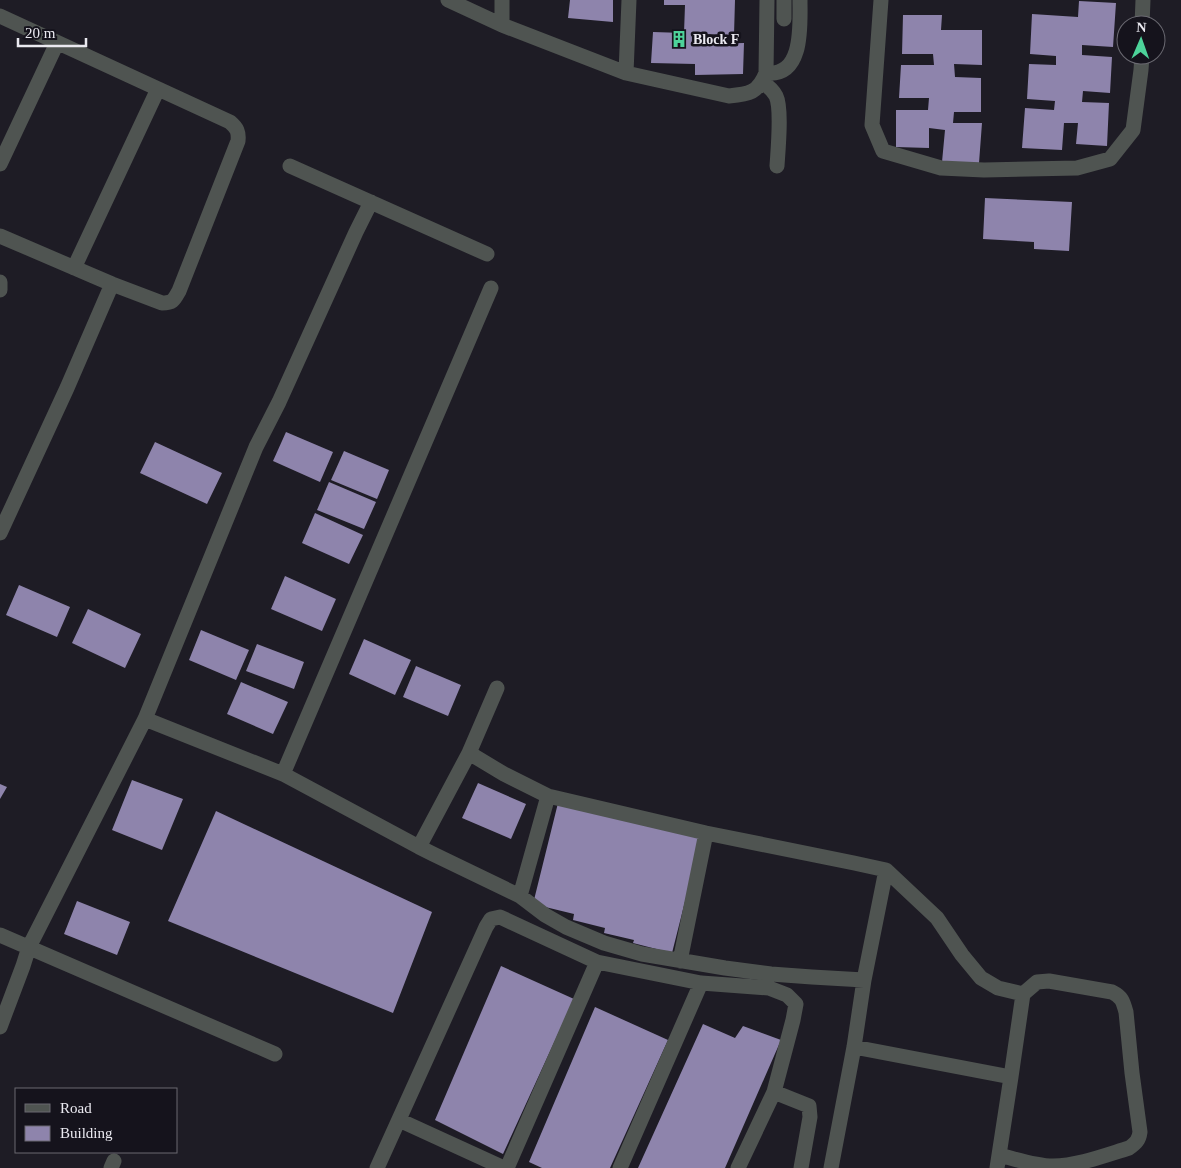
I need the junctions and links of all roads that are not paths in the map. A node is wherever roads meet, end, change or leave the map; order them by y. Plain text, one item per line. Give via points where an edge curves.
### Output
1 (448, 0) edge
2 (502, 0) edge
3 (629, 0) edge
4 (767, 0) edge
5 (784, 0) edge
6 (800, 0) edge
7 (881, 0) edge
8 (1143, 0) edge
9 (1142, 15) edge
10 (0, 16) edge
11 (784, 19) dead end
12 (502, 25) junction
13 (57, 43) junction
14 (1141, 65) edge
15 (626, 73) junction
16 (764, 78) junction
17 (158, 89) junction
18 (0, 164) edge
19 (290, 166) dead end
20 (777, 166) dead end
21 (371, 202) junction
22 (0, 236) edge
23 (487, 254) dead end
24 (74, 268) junction
25 (0, 282) edge
26 (112, 284) junction
27 (491, 288) dead end
28 (0, 290) edge
29 (0, 533) edge
30 (497, 688) dead end
31 (145, 719) junction
32 (469, 753) junction
33 (283, 774) junction
34 (548, 796) junction
35 (706, 833) junction
36 (419, 847) junction
37 (886, 870) junction
38 (520, 896) junction
39 (0, 935) edge
40 (29, 947) junction
41 (680, 961) junction
42 (597, 962) junction
43 (864, 980) junction
44 (701, 983) junction
45 (1023, 994) junction
46 (0, 1027) edge
47 (854, 1047) junction
48 (275, 1054) dead end
49 (1011, 1077) junction
50 (774, 1092) junction
51 (399, 1120) junction
52 (998, 1162) edge
53 (377, 1168) edge
54 (504, 1168) edge
55 (507, 1168) edge
56 (620, 1168) edge
57 (738, 1168) edge
58 (801, 1168) edge
59 (831, 1168) edge

1 - 12 street
2 - 12 street
3 - 15 street
4 - 16 street
5 - 11 street
6 - 16 street via 799,40 795,55 789,66
7 - 14 street via 872,125 883,151 940,168 1077,168 1110,159 1134,130
8 - 9 street
10 - 13 street
12 - 15 street
13 - 17 street
13 - 18 street
15 - 16 street via 729,96 742,95 757,88
16 - 20 street via 777,97 779,110
17 - 24 street
17 - 26 street via 230,122 239,133 238,141 174,299 162,303
19 - 21 street
21 - 23 street
21 - 31 street via 256,447
22 - 24 street
24 - 26 street
25 - 28 street
26 - 29 street
27 - 33 street
30 - 32 street
31 - 33 street
31 - 40 street
32 - 34 street
32 - 36 street
33 - 36 street
34 - 35 street
34 - 38 street
35 - 37 street
35 - 41 street
36 - 38 street
37 - 43 street
37 - 45 street via 937,918 981,978 998,988
38 - 41 street via 566,927 604,943
39 - 40 street
40 - 46 street
40 - 48 street
41 - 43 street via 771,974
42 - 44 street
42 - 51 street via 500,917 491,919
42 - 55 street
43 - 47 street
44 - 50 street via 768,988 787,995 796,1004
44 - 56 street
45 - 49 street
45 - 52 street via 1037,982 1049,981 1120,996 1126,1012 1139,1139 1129,1148 1067,1166
47 - 49 street
47 - 59 street
49 - 52 street
50 - 57 street
50 - 58 street via 809,1106
51 - 53 street
51 - 54 street

